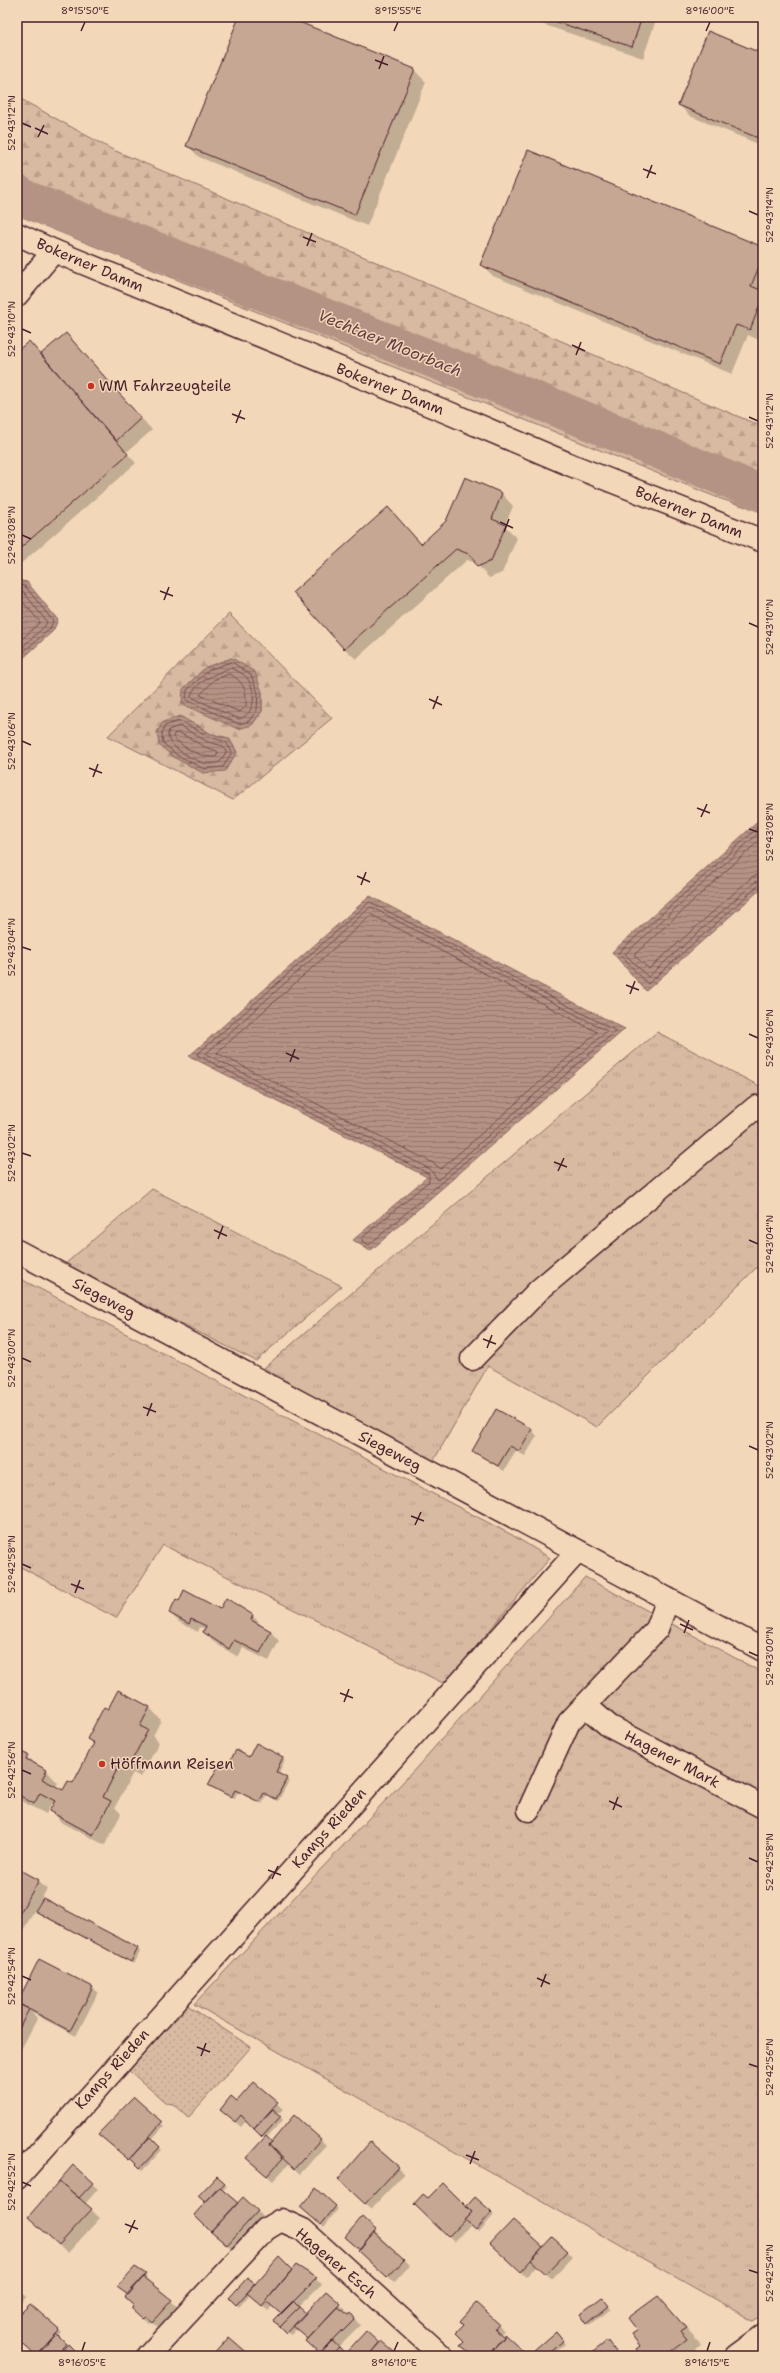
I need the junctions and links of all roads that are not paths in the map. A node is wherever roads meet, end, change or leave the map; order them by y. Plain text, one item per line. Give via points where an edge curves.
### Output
1 (17, 234) edge
2 (54, 251) junction
3 (17, 295) edge
4 (762, 539) edge
5 (763, 1111) edge
6 (17, 1251) edge
7 (472, 1359) dead end
8 (578, 1551) junction
9 (668, 1600) junction
10 (763, 1650) edge
11 (585, 1705) junction
12 (763, 1807) edge
13 (529, 1810) dead end
14 (17, 2178) edge
15 (763, 2336) edge
16 (148, 2356) edge
17 (442, 2356) edge
18 (736, 2356) edge

1 - 2 street, Bokerner Damm
2 - 3 street
2 - 4 street, Bokerner Damm via 449,413 571,466
5 - 7 street via 756,1107 539,1290
6 - 8 street, Siegeweg
8 - 9 street, Siegeweg
8 - 14 street, Kamps Rieden
9 - 10 street, Siegeweg
9 - 11 street via 658,1629
11 - 12 street, Hagener Mark via 609,1726
11 - 13 street via 569,1722
15 - 18 street
16 - 17 street, Hagener Esch via 266,2229 281,2220 302,2230

